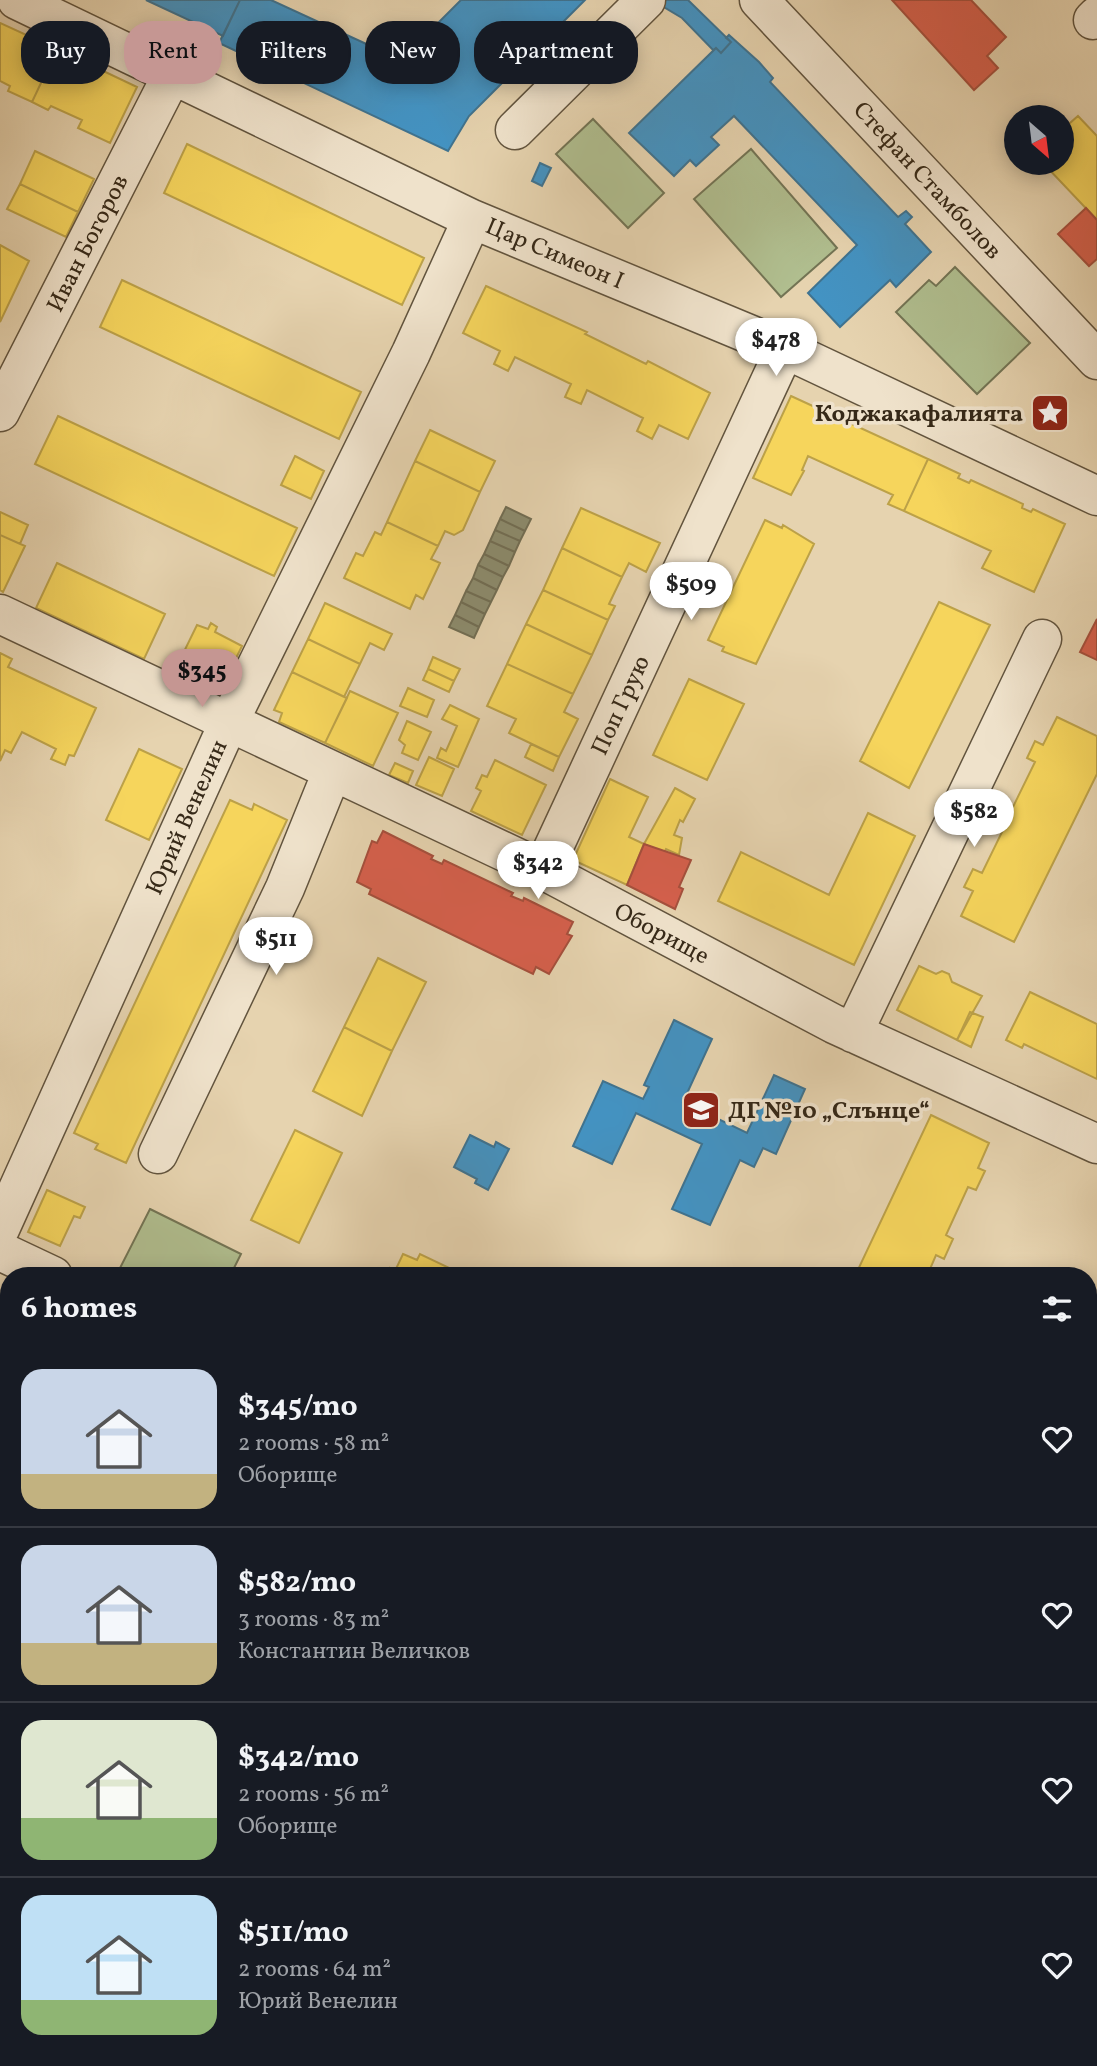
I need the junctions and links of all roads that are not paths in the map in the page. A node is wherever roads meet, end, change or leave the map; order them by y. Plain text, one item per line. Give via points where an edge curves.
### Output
1 (17, 0) edge
2 (646, 0) edge
3 (759, 0) edge
4 (124, 50) edge
5 (167, 84) edge
6 (196, 84) edge
7 (516, 130) dead end
8 (472, 219) junction
9 (785, 349) junction
10 (1097, 360) edge
11 (0, 412) edge
12 (1097, 496) edge
13 (0, 614) edge
14 (1042, 639) dead end
15 (228, 724) junction
16 (332, 772) junction
17 (543, 870) junction
18 (853, 1033) junction
19 (1097, 1144) edge
20 (158, 1154) dead end
21 (0, 1229) edge
22 (0, 1251) edge
23 (34, 1267) edge

1 - 4 street, Цар Симеон I
2 - 7 street
3 - 10 street, Стефан Стамболов
5 - 11 street, Иван Богоров
6 - 8 street, Цар Симеон I
8 - 9 street, Цар Симеон I
8 - 15 street, Юрий Венелин via 411,354
9 - 12 street, Цар Симеон I
9 - 17 street, Поп Грую
13 - 15 street, Оборище
14 - 18 street
15 - 16 street, Оборище
15 - 21 street, Юрий Венелин
16 - 17 street, Оборище
16 - 20 street via 285,888
17 - 18 street, Оборище
18 - 19 street, Оборище
22 - 23 street

